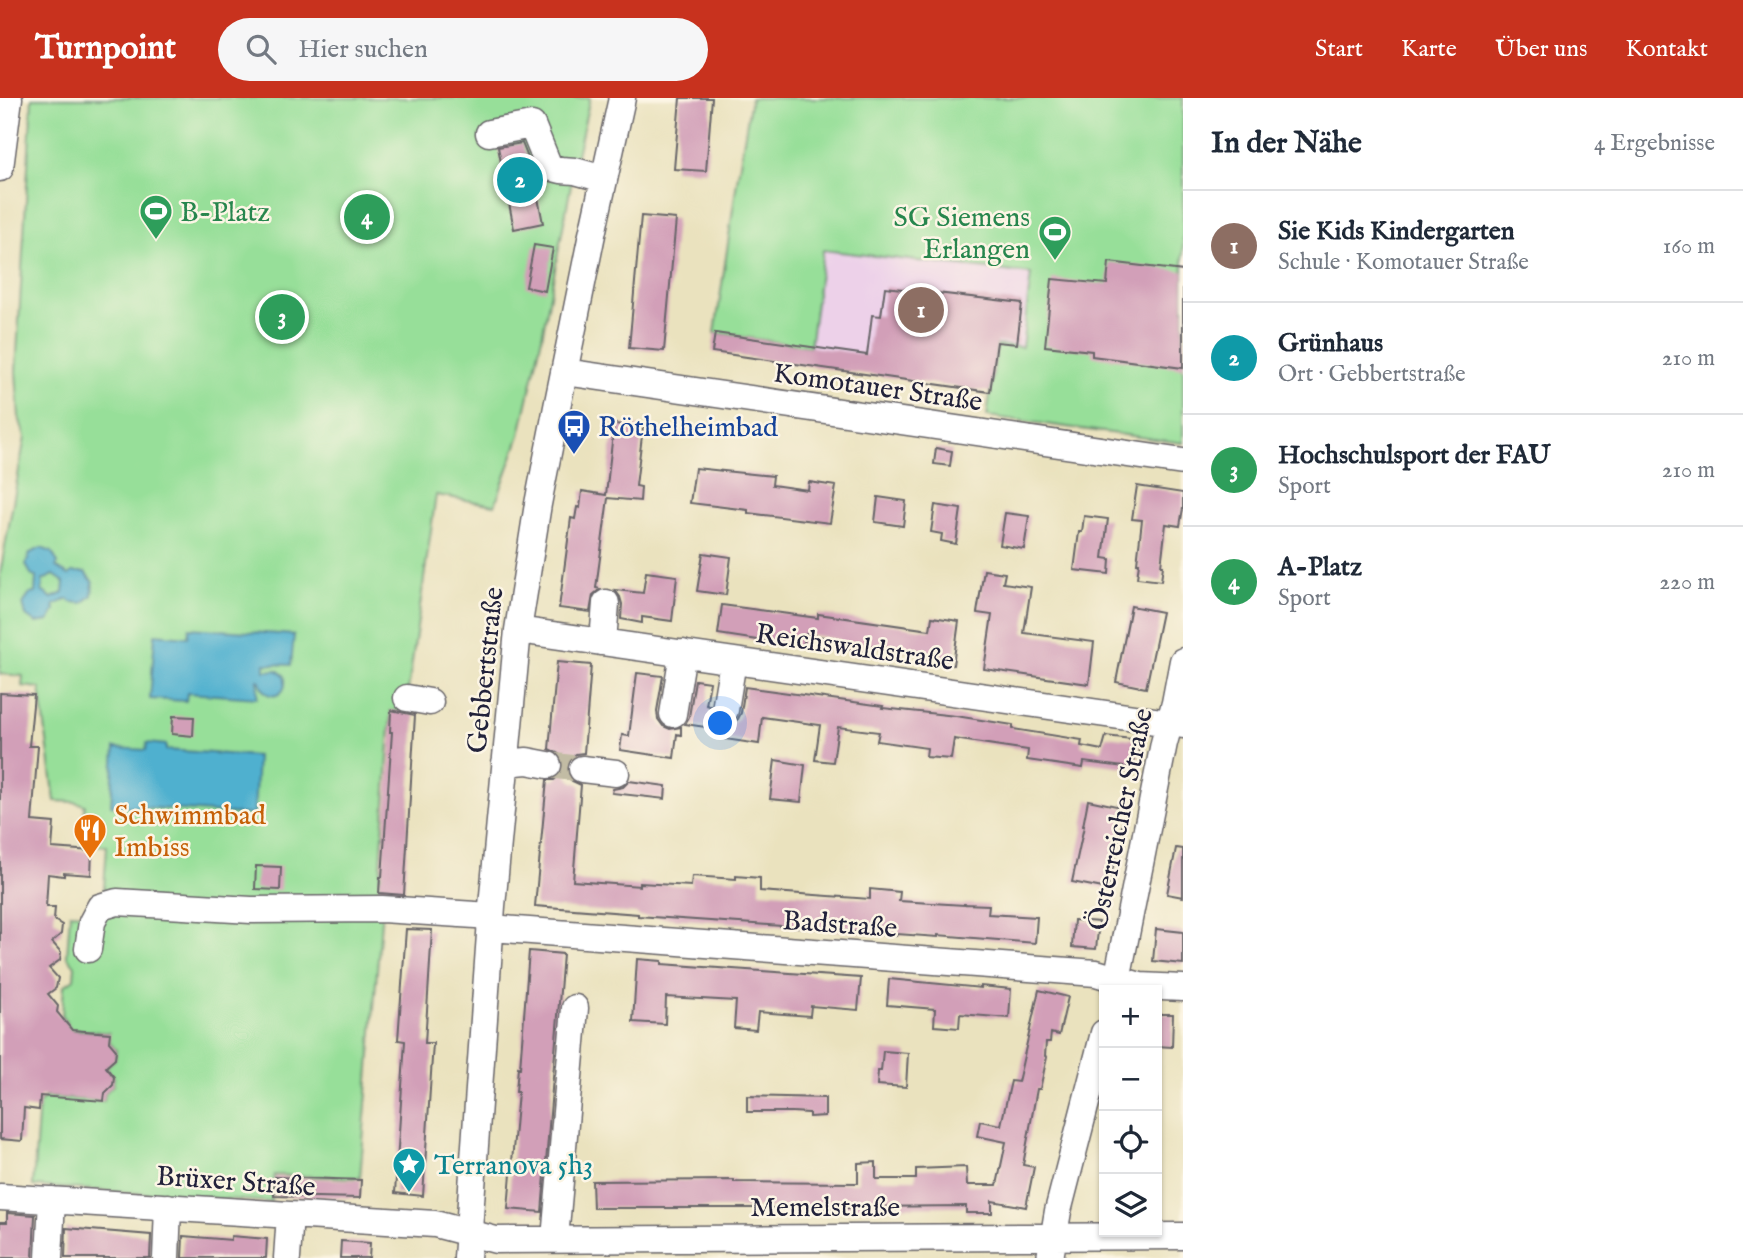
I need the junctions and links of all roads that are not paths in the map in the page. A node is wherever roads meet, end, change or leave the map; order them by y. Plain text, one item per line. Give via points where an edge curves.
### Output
1 (9, 98) edge
2 (622, 98) edge
3 (489, 133) dead end
4 (0, 169) edge
5 (604, 179) junction
6 (565, 372) junction
7 (1183, 462) edge
8 (518, 630) junction
9 (682, 653) junction
10 (733, 660) junction
11 (1183, 661) edge
12 (728, 709) dead end
13 (673, 714) dead end
14 (1176, 724) edge
15 (505, 763) junction
16 (548, 765) tunnel mouth
17 (583, 769) tunnel mouth
18 (616, 773) dead end
19 (491, 922) junction
20 (88, 948) dead end
21 (1116, 985) edge
22 (1162, 987) edge
23 (1183, 988) edge
24 (575, 1008) dead end
25 (1100, 1048) edge
26 (0, 1197) edge
27 (52, 1200) junction
28 (169, 1208) junction
29 (290, 1215) junction
30 (1183, 1236) edge
31 (555, 1239) junction
32 (468, 1245) edge
33 (1052, 1247) edge
34 (664, 1248) edge
35 (850, 1248) edge
36 (49, 1258) edge
37 (166, 1258) edge
38 (288, 1258) edge

1 - 4 street
2 - 5 street, Gebbertstraße
3 - 5 street via 532,125 549,167
5 - 6 street, Gebbertstraße
6 - 7 street, Komotauer Straße
6 - 8 street, Gebbertstraße
8 - 9 street, Reichswaldstraße via 611,627
8 - 15 street, Gebbertstraße
9 - 10 street, Reichswaldstraße
9 - 13 street
10 - 12 street
10 - 14 street, Reichswaldstraße
11 - 14 street, Österreicher Straße
14 - 21 street, Österreicher Straße
15 - 16 street
15 - 19 street, Gebbertstraße
17 - 18 street
19 - 20 street, Badstraße via 382,909 251,910 117,902 100,907
19 - 21 street, Badstraße via 1096,973
19 - 32 street, Gebbertstraße
22 - 23 street, Badstraße
24 - 31 street
25 - 33 street
26 - 27 street, Brüxer Straße
27 - 28 street, Brüxer Straße
27 - 36 street
28 - 29 street, Brüxer Straße
28 - 37 street
29 - 32 street, Brüxer Straße via 435,1224
29 - 38 street
30 - 33 street, Memelstraße
31 - 32 street, Memelstraße
31 - 34 street, Memelstraße
33 - 35 street, Memelstraße
34 - 35 street, Memelstraße

